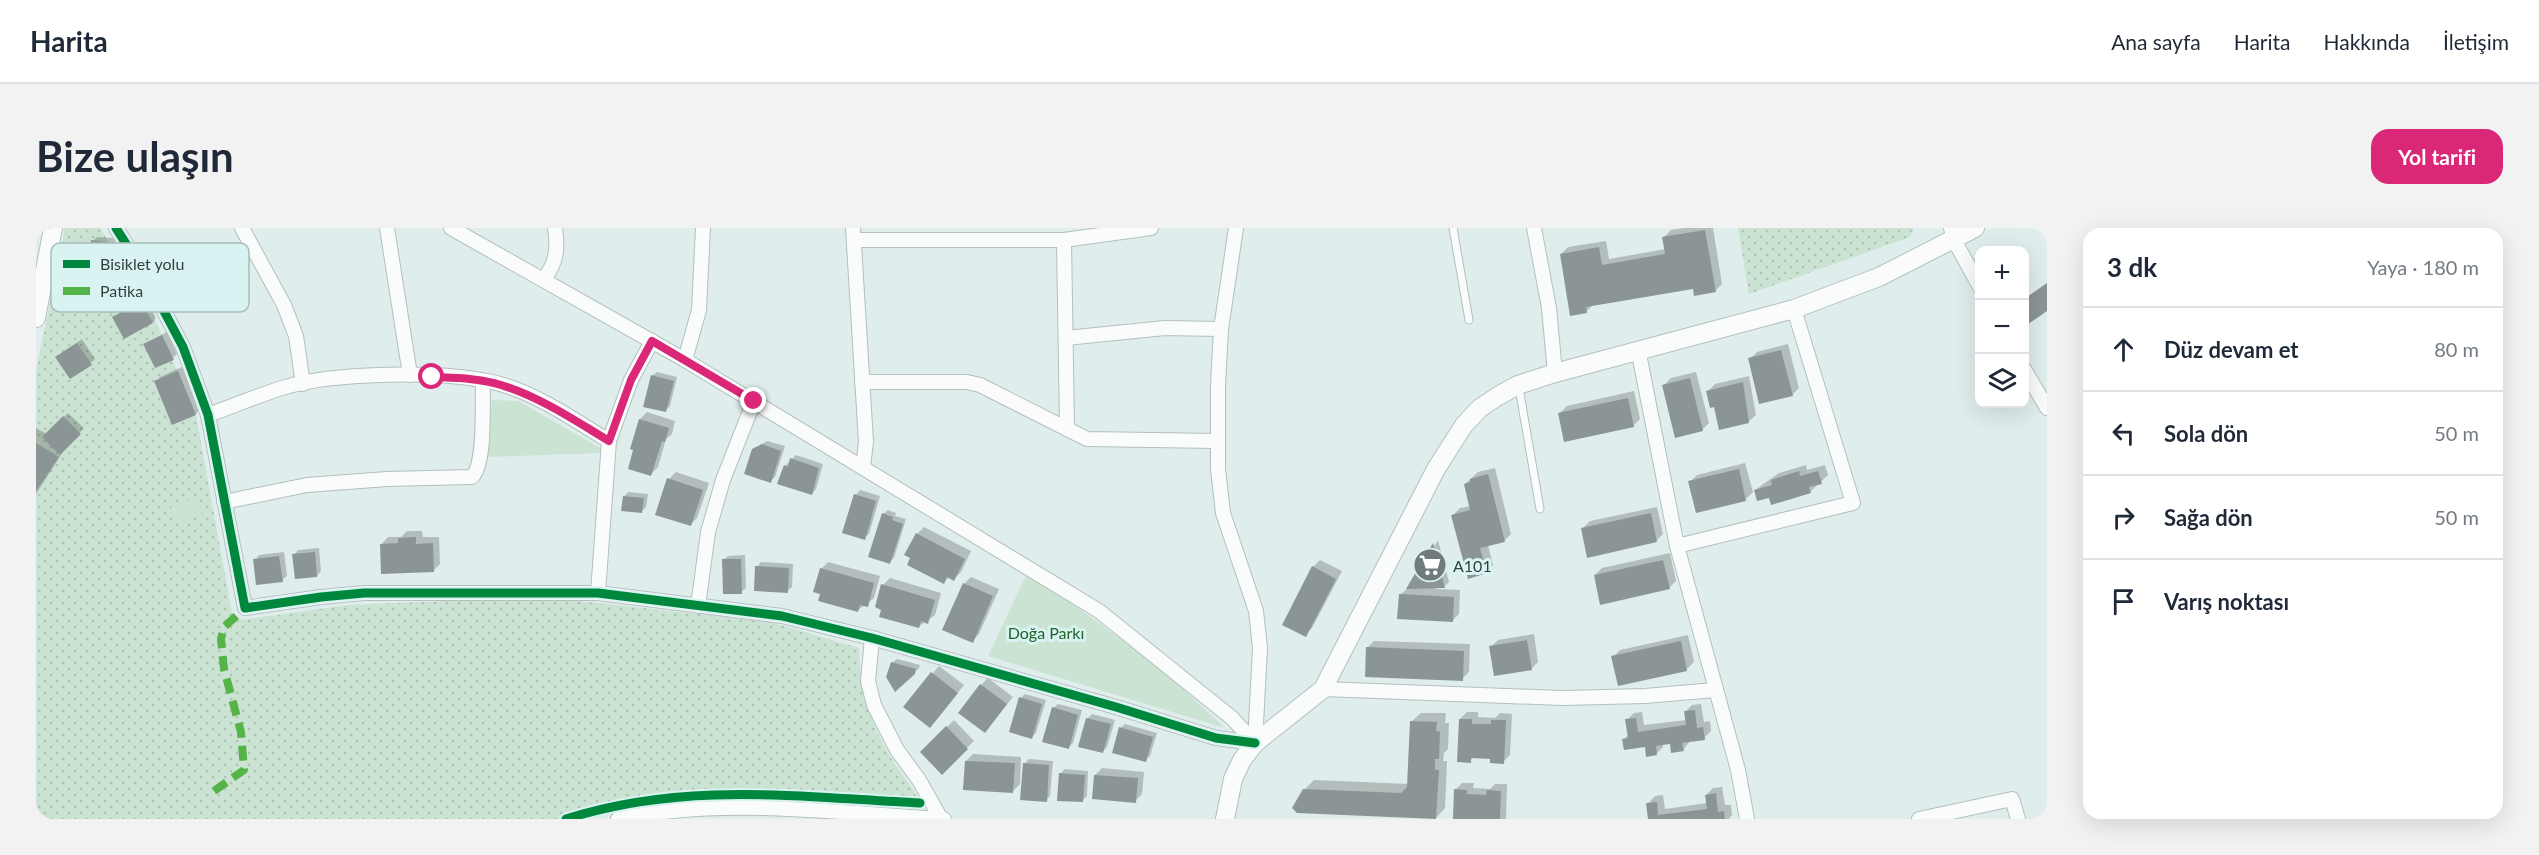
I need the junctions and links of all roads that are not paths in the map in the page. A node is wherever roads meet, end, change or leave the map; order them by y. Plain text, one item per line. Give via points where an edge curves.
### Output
1 (53, 228) edge
2 (116, 228) edge
3 (242, 228) edge
4 (387, 228) edge
5 (451, 228) edge
6 (555, 228) edge
7 (703, 228) edge
8 (1151, 228) edge
9 (1236, 228) edge
10 (1452, 228) edge
11 (1534, 228) edge
12 (1975, 228) edge
13 (853, 234) edge
14 (1953, 234) edge
15 (1064, 240) junction
16 (125, 243) edge
17 (1975, 277) edge
18 (544, 279) junction
19 (1794, 309) junction
20 (164, 312) edge
21 (36, 318) edge
22 (1469, 320) dead end
23 (1221, 329) junction
24 (1066, 338) junction
25 (652, 341) junction
26 (1638, 349) junction
27 (685, 360) junction
28 (1555, 373) junction
29 (410, 375) junction
30 (2029, 376) edge
31 (483, 381) junction
32 (862, 381) junction
33 (303, 384) junction
34 (1518, 385) junction
35 (754, 401) junction
36 (2047, 408) edge
37 (208, 415) junction
38 (1067, 429) junction
39 (609, 441) junction
40 (1217, 441) junction
41 (863, 467) junction
42 (224, 502) junction
43 (1540, 510) dead end
44 (1677, 546) junction
45 (598, 593) junction
46 (698, 606) junction
47 (872, 638) junction
48 (1323, 688) junction
49 (1715, 690) junction
50 (1255, 743) junction
51 (618, 819) edge
52 (942, 819) edge
53 (1225, 819) edge
54 (1747, 819) edge
55 (1919, 819) edge
56 (2018, 819) edge

1 - 21 street
2 - 16 street
3 - 33 street via 296,336
4 - 29 street
5 - 18 street
6 - 18 street via 558,248
7 - 27 street via 699,310
8 - 15 street
9 - 23 street
10 - 22 lane
11 - 28 street via 1549,308
12 - 14 street
13 - 15 street
13 - 32 street
14 - 17 street
14 - 19 street via 1879,277
15 - 24 street
18 - 25 street
19 - 26 street
19 - 44 street via 1853,503
20 - 37 street via 183,347
23 - 24 street via 1165,328
23 - 40 street
24 - 38 street
25 - 27 street
25 - 39 street via 631,380
26 - 28 street
26 - 44 street
27 - 35 street
28 - 34 street
29 - 31 street
29 - 33 street
30 - 36 street
31 - 39 street via 531,396
31 - 42 street via 480,458 472,477 307,485
32 - 38 street via 980,385
32 - 41 street via 866,442
33 - 37 street
34 - 43 lane
34 - 48 street via 1480,408 1464,425 1431,478
35 - 41 street
35 - 46 street via 723,480 708,532
37 - 42 street
38 - 40 street via 1087,439
39 - 45 street
40 - 50 street via 1223,513 1256,611 1260,648
41 - 50 street via 1099,611 1216,705
42 - 45 street via 245,608 374,593
44 - 49 street
45 - 46 street
46 - 47 street via 804,620
47 - 50 street via 1216,738
47 - 52 street via 868,681 874,705 897,750
48 - 49 street via 1562,698
48 - 50 street
49 - 54 street via 1738,770
50 - 53 street via 1233,779
51 - 52 street via 707,807
55 - 56 street via 2012,799

